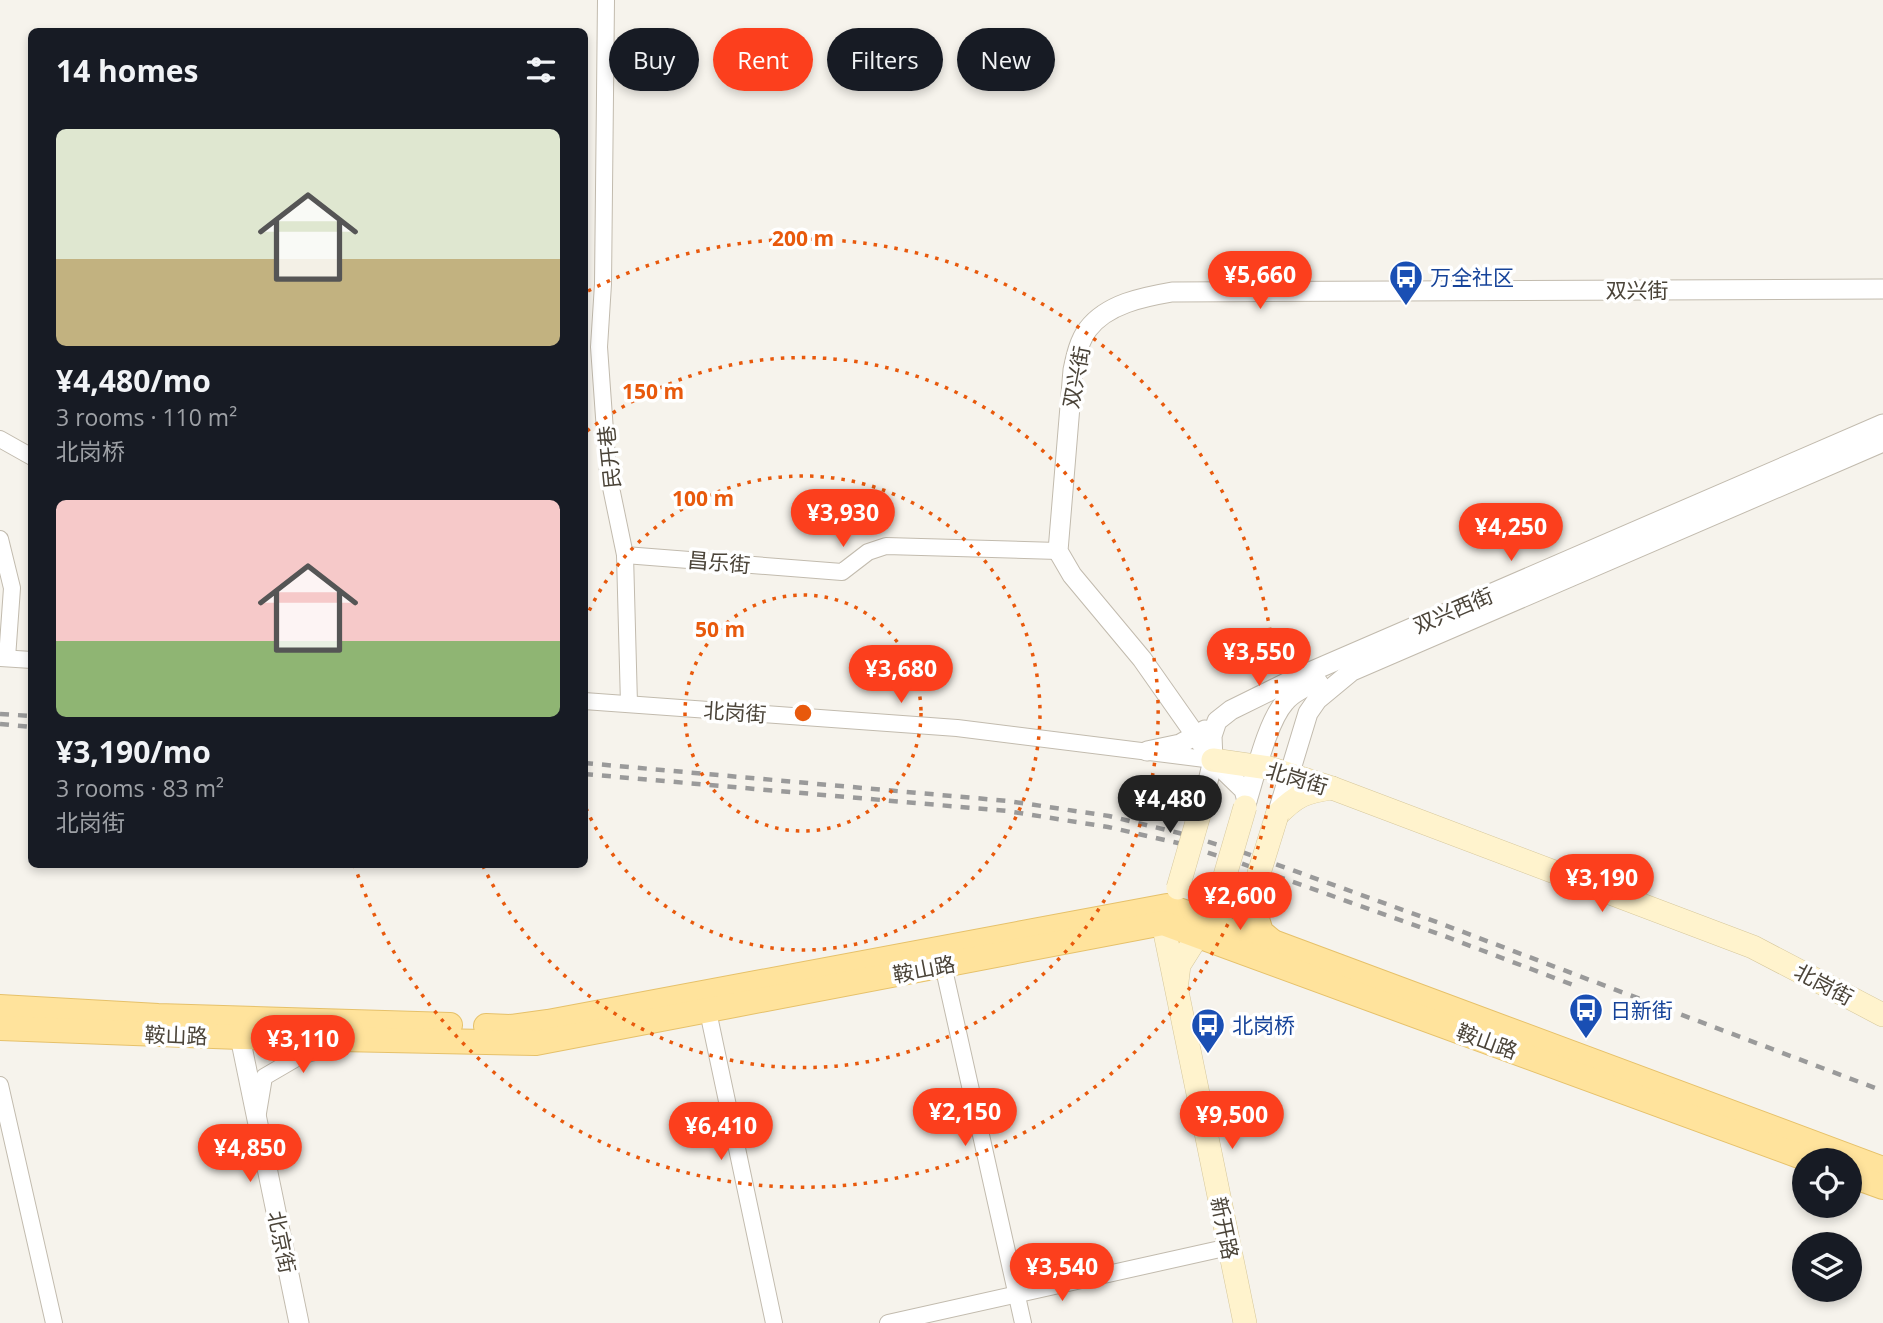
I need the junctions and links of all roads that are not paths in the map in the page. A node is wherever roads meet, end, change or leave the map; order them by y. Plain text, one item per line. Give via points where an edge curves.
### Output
1 (606, 0) edge
2 (1883, 289) edge
3 (1883, 424) edge
4 (0, 439) edge
5 (1883, 442) edge
6 (28, 455) edge
7 (0, 539) edge
8 (1058, 551) junction
9 (625, 555) junction
10 (4, 658) edge
11 (28, 660) edge
12 (1352, 671) junction
13 (1296, 678) junction
14 (588, 701) edge
15 (629, 704) junction
16 (1217, 721) junction
17 (1273, 723) junction
18 (1196, 736) junction
19 (1147, 751) junction
20 (1213, 760) junction
21 (1257, 771) junction
22 (1290, 774) junction
23 (1332, 788) junction
24 (1205, 794) joint
25 (1246, 804) junction
26 (1277, 815) junction
27 (1251, 899) junction
28 (1169, 906) junction
29 (1203, 927) junction
30 (1273, 942) junction
31 (943, 965) junction
32 (1177, 989) junction
33 (706, 1002) junction
34 (0, 1007) edge
35 (1883, 1016) edge
36 (0, 1028) edge
37 (240, 1037) junction
38 (355, 1040) junction
39 (0, 1085) edge
40 (257, 1119) junction
41 (1792, 1153) edge
42 (1883, 1169) edge
43 (1862, 1179) edge
44 (1883, 1187) edge
45 (1229, 1247) junction
46 (1017, 1294) junction
47 (54, 1323) edge
48 (299, 1323) edge
49 (774, 1323) edge
50 (888, 1323) edge
51 (1023, 1323) edge
52 (1245, 1323) edge

1 - 9 street, 民开巷 via 599,347 608,472
2 - 8 street, 双兴街 via 1172,292 1137,298 1089,328 1079,345 1069,396
3 - 13 street, 双兴西街
4 - 6 street
5 - 12 street, 双兴西街
7 - 10 street via 12,588
8 - 9 street, 昌乐街 via 886,547 868,552 842,572
8 - 18 street
9 - 15 street, 民开巷
10 - 11 street
12 - 17 street via 1291,696
12 - 22 street, 双兴西街 via 1308,713
13 - 16 street, 双兴西街
13 - 17 street via 1275,700
14 - 15 street, 北岗街
15 - 19 street, 北岗街 via 957,728
16 - 18 street, 双兴西街
16 - 20 street
17 - 21 street
18 - 19 street, 双兴西街
18 - 20 street
19 - 20 street, 北岗街
20 - 21 main road, 北岗街
20 - 24 street
20 - 25 street via 1244,790
21 - 22 main road, 北岗街
21 - 25 street
21 - 26 street
22 - 23 main road, 北岗街
22 - 26 street, 双兴西街
23 - 26 main road via 1293,799
23 - 35 main road, 北岗街 via 1754,947
24 - 28 main road, bridge
25 - 29 main road, bridge via 1219,896
26 - 27 main road, bridge
27 - 29 main road
27 - 30 main road via 1261,932
28 - 29 main road, 鞍山路
28 - 31 main road, 鞍山路
28 - 32 main road, 新开路
28 - 33 main road, 鞍山路
29 - 30 main road, 鞍山路
29 - 32 main road via 1179,965
29 - 41 main road, 鞍山路
30 - 42 main road, 鞍山路
31 - 33 main road, 鞍山路
31 - 46 street
32 - 45 main road, 新开路
33 - 34 main road, 鞍山路 via 512,1027
33 - 38 main road, 鞍山路 via 536,1043
33 - 49 street
36 - 37 main road, 鞍山路
37 - 38 main road, 鞍山路
37 - 40 street, 北京街
38 - 40 street via 300,1056 264,1077
39 - 47 street
40 - 48 street, 北京街
43 - 44 main road
45 - 46 street
45 - 52 main road, 新开路
46 - 50 street
46 - 51 street

